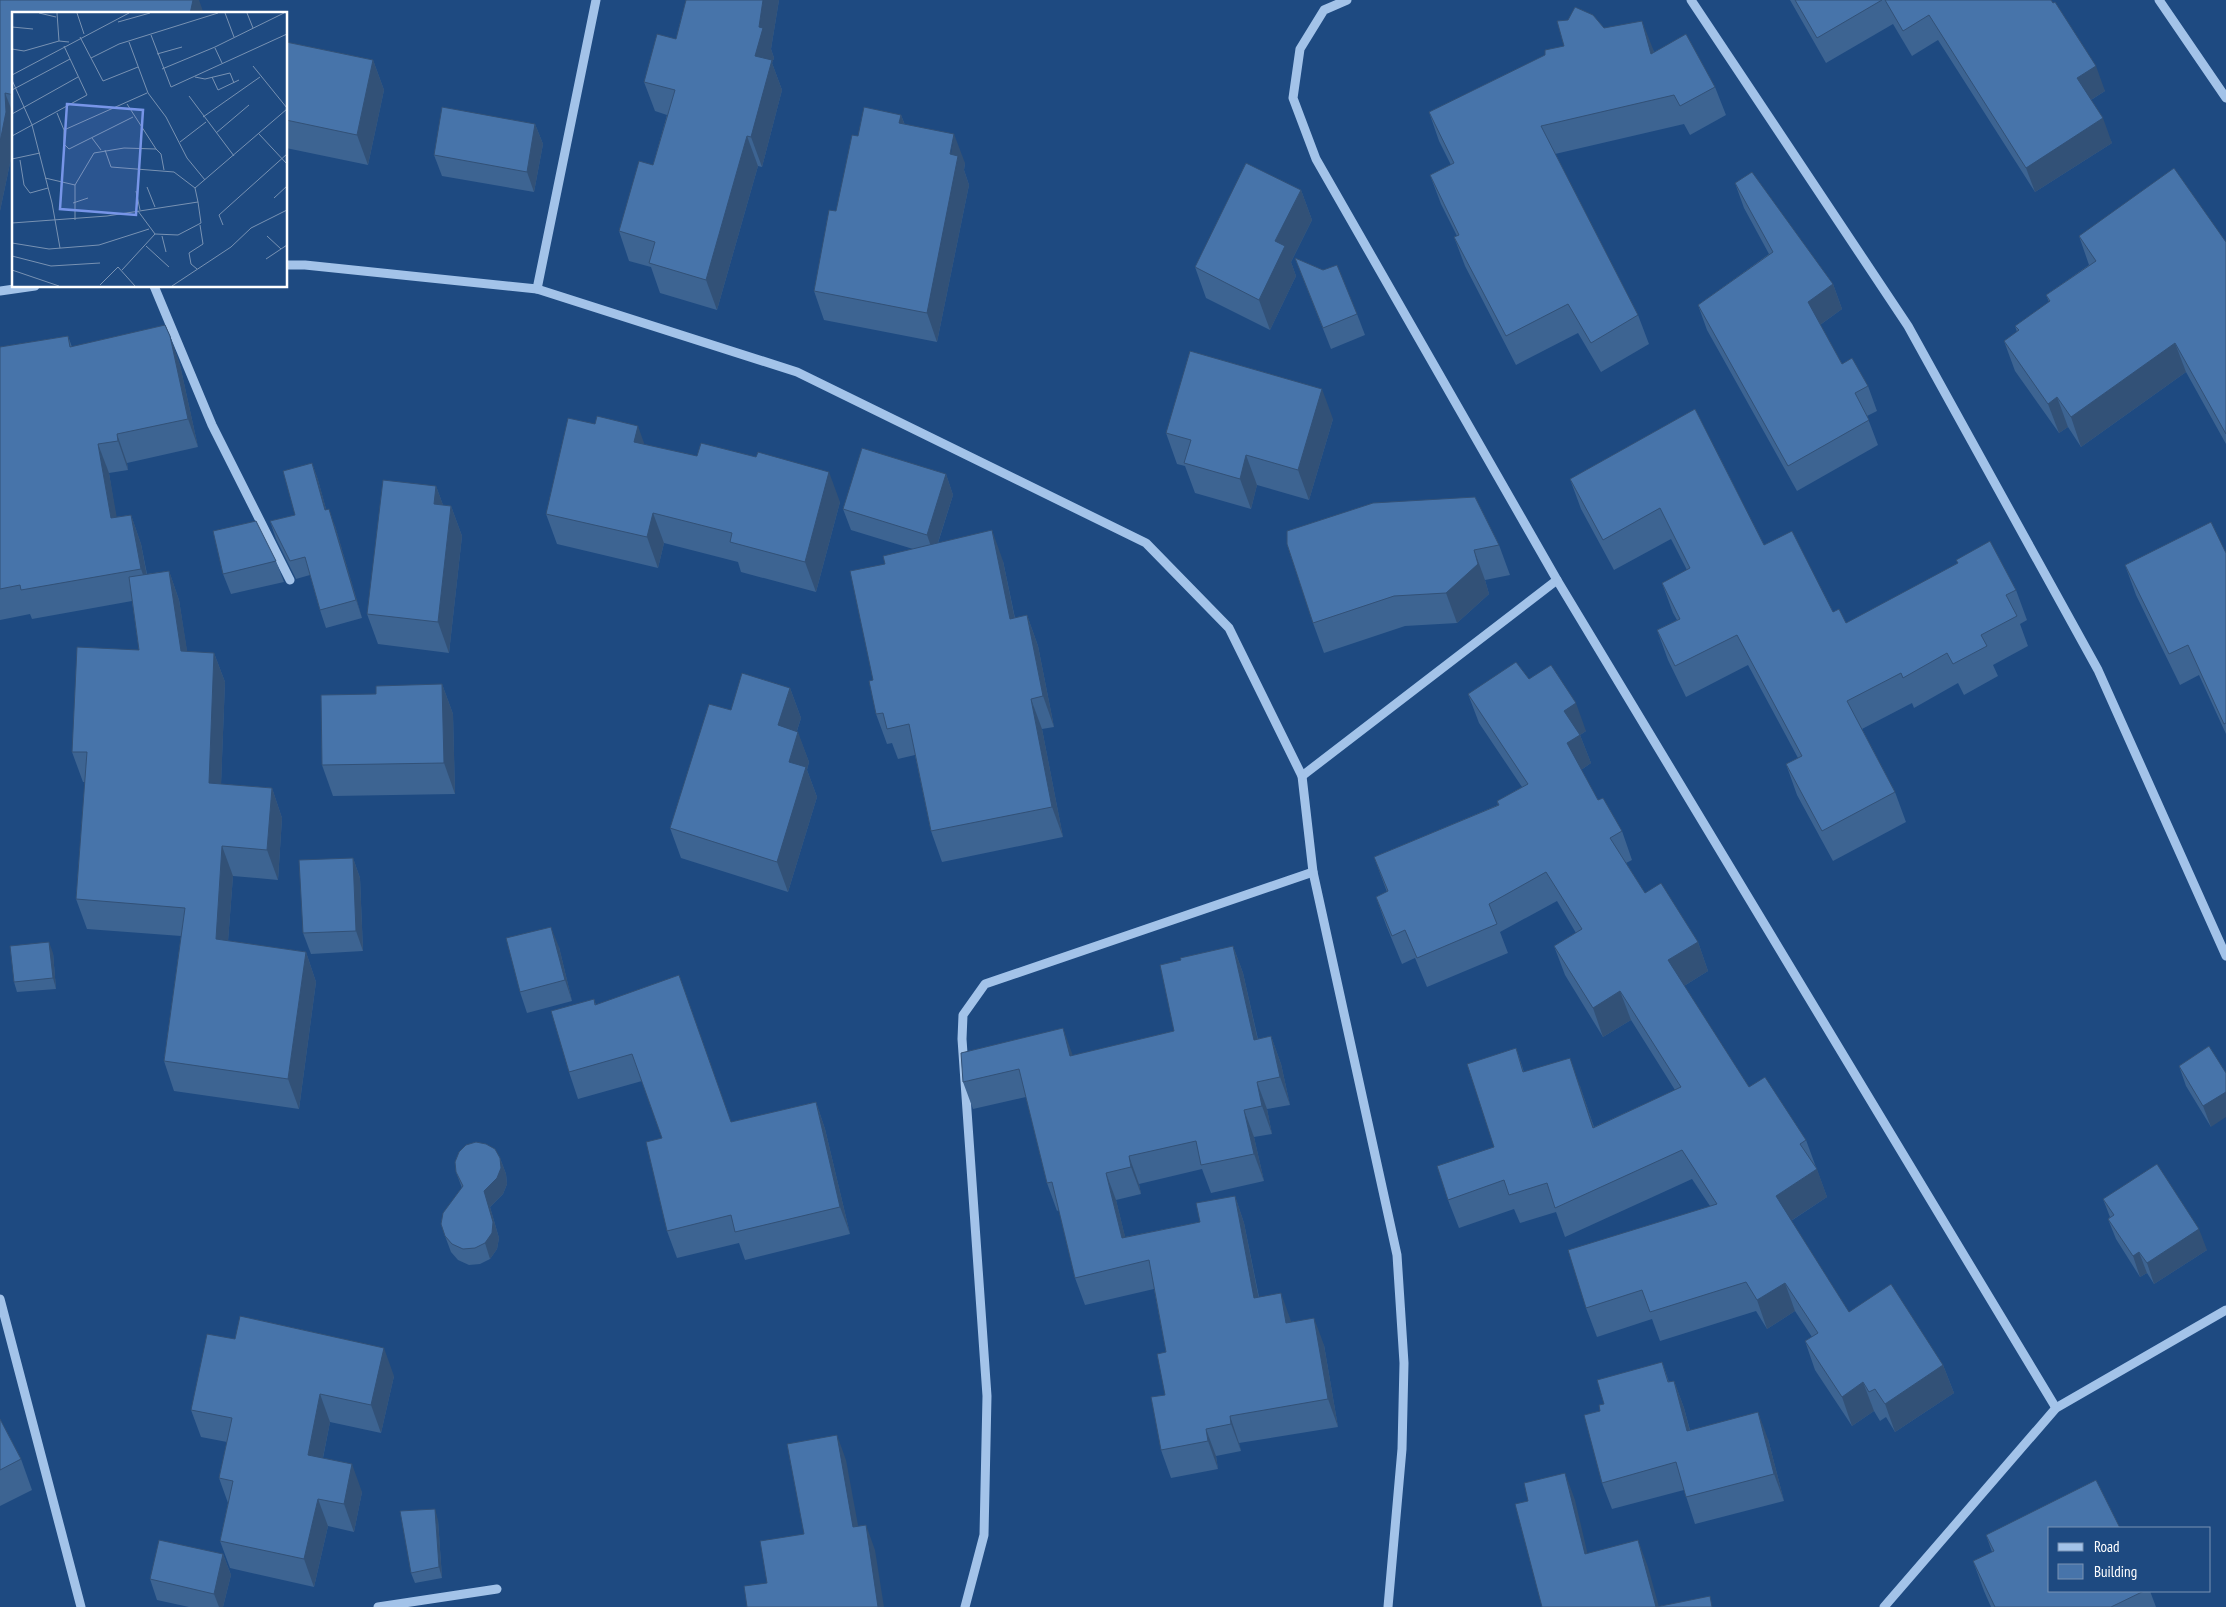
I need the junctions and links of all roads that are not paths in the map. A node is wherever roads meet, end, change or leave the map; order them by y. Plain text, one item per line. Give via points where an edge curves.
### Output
1 (596, 0) edge
2 (1348, 0) edge
3 (1691, 0) edge
4 (2159, 0) edge
5 (2226, 98) edge
6 (288, 265) edge
7 (21, 288) edge
8 (155, 288) edge
9 (537, 289) junction
10 (0, 291) edge
11 (290, 580) dead end
12 (1557, 580) junction
13 (1302, 776) junction
14 (1313, 872) junction
15 (2226, 956) edge
16 (0, 1299) edge
17 (2226, 1310) edge
18 (2056, 1408) junction
19 (497, 1589) dead end
20 (81, 1607) edge
21 (378, 1607) edge
22 (965, 1607) edge
23 (1388, 1607) edge
24 (1884, 1607) edge

1 - 9 street
2 - 12 street via 1324,10 1300,49 1293,98 1316,159
3 - 15 street via 1908,326 2098,670
4 - 5 street
6 - 9 street
7 - 10 street
8 - 11 street via 212,425
9 - 13 street via 797,372 1146,543 1229,628
12 - 13 street
12 - 18 street
13 - 14 street
14 - 22 street via 986,984 963,1015 962,1049 987,1396 984,1535
14 - 23 street via 1397,1255 1404,1363 1402,1440
16 - 20 street
17 - 18 street
18 - 24 street
19 - 21 street

